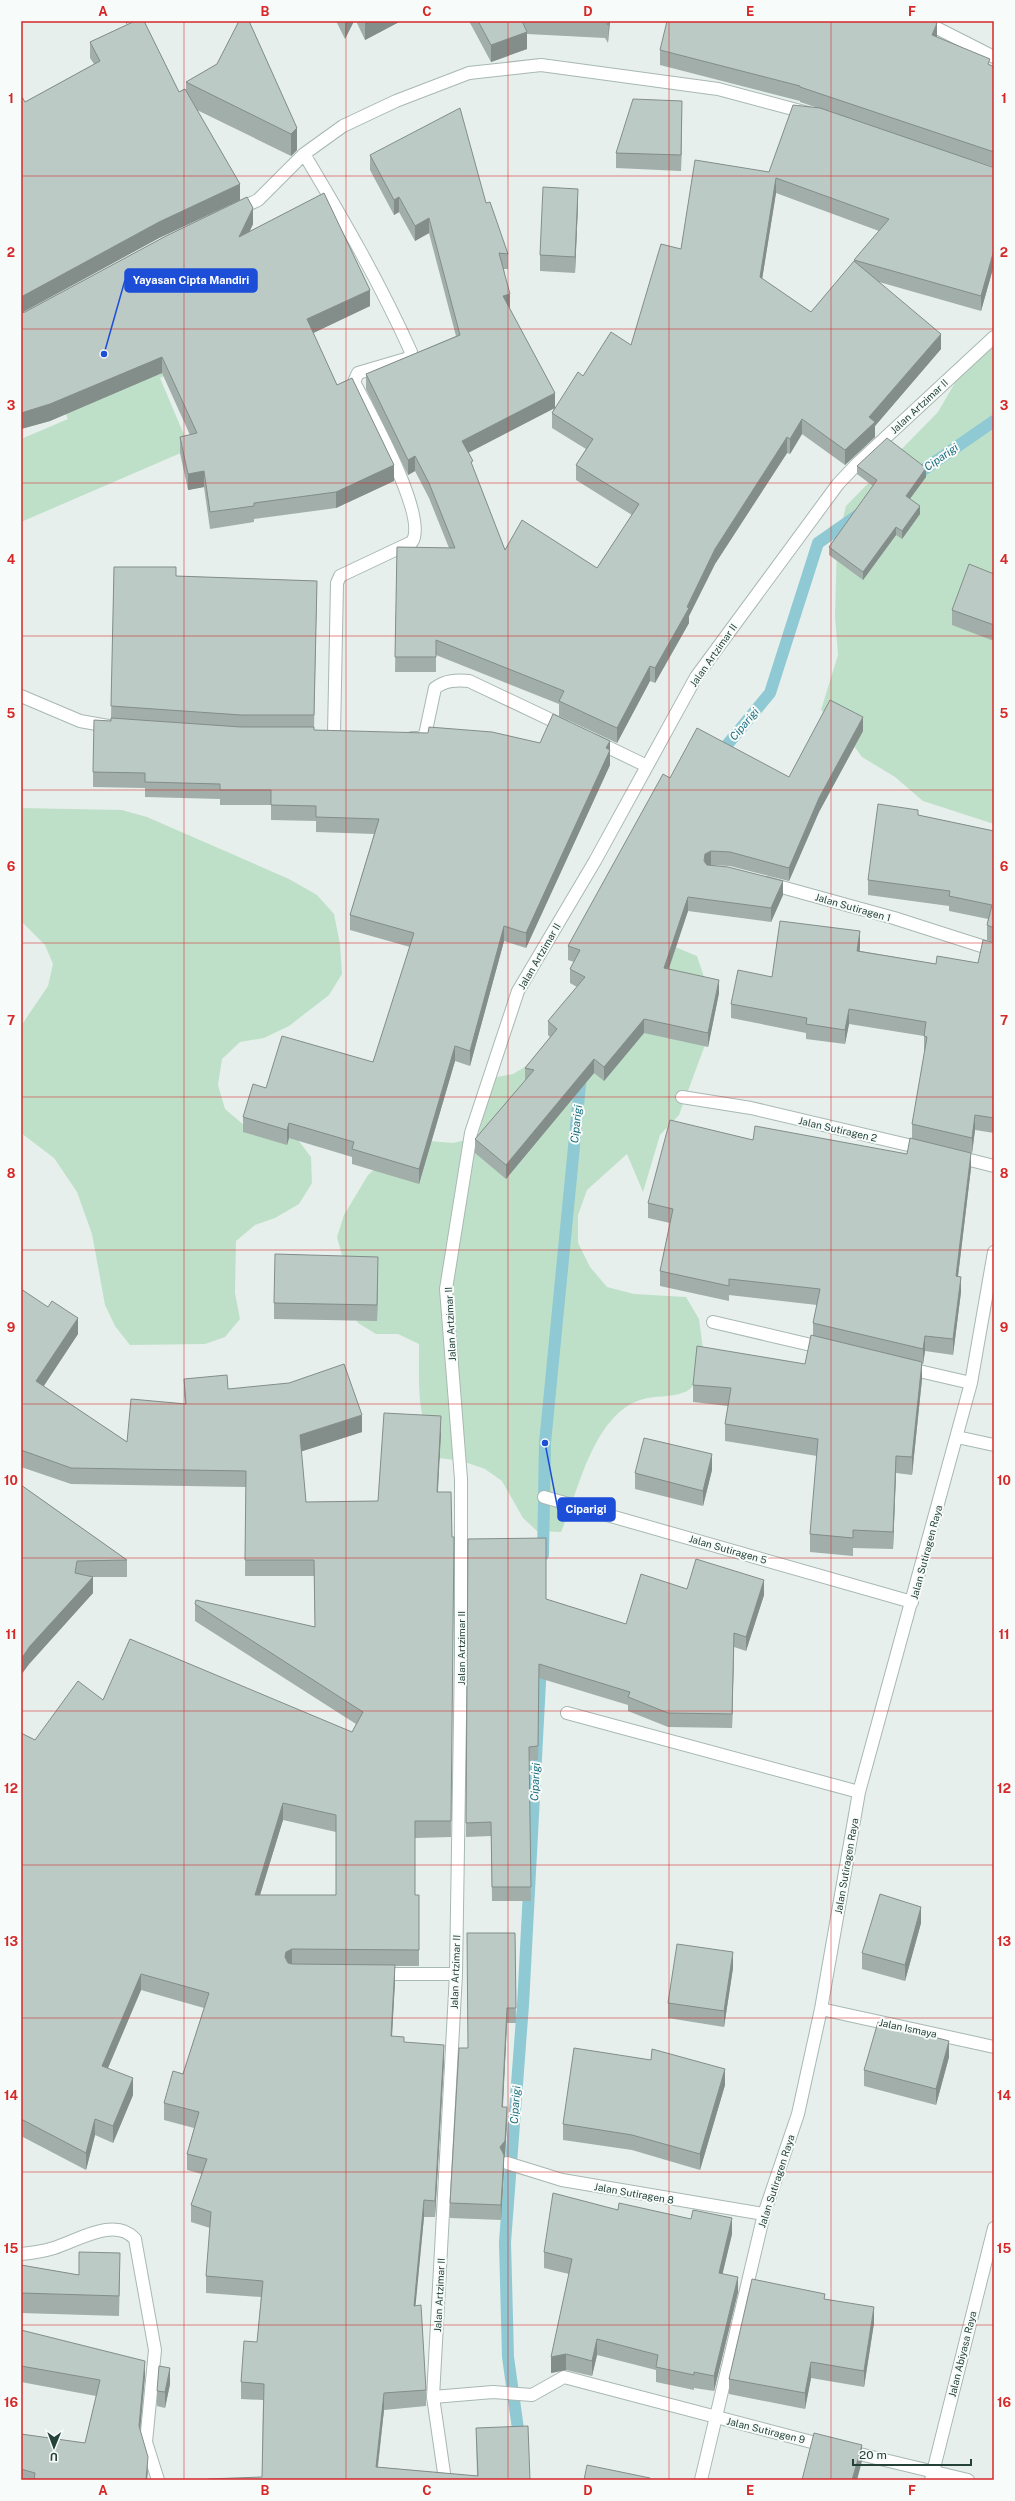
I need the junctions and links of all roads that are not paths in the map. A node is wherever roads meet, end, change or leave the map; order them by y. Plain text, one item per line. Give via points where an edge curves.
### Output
1 (923, 21) edge
2 (994, 57) edge
3 (822, 116) edge
4 (304, 154) junction
5 (224, 216) edge
6 (994, 337) edge
7 (21, 696) edge
8 (123, 728) edge
9 (319, 734) edge
10 (334, 734) junction
11 (350, 735) edge
12 (397, 737) edge
13 (647, 766) junction
14 (751, 879) edge
15 (994, 950) edge
16 (682, 1097) dead end
17 (994, 1166) edge
18 (994, 1252) edge
19 (713, 1322) dead end
20 (834, 1351) edge
21 (895, 1365) edge
22 (971, 1383) junction
23 (957, 1437) junction
24 (994, 1445) edge
25 (544, 1497) dead end
26 (912, 1602) junction
27 (567, 1713) dead end
28 (859, 1792) junction
29 (370, 1974) edge
30 (456, 1974) junction
31 (822, 2009) junction
32 (994, 2047) edge
33 (507, 2163) dead end
34 (764, 2214) junction
35 (994, 2228) edge
36 (21, 2254) edge
37 (434, 2397) junction
38 (714, 2417) junction
39 (932, 2476) edge
40 (158, 2480) edge
41 (445, 2480) edge
42 (701, 2480) edge
43 (968, 2480) edge

1 - 2 street
3 - 4 street via 718,89 541,65 470,72 396,100 350,123
4 - 5 street via 258,200
4 - 10 street via 359,246 411,352 409,358 358,373 354,382 387,445 414,514 417,530 412,542 340,576 337,583
6 - 13 street, Jalan Artzimar II via 838,484 696,677
7 - 8 street via 80,721
9 - 10 street
10 - 11 street
12 - 13 street via 420,738 425,735 435,688 442,683 469,681
13 - 30 street, Jalan Artzimar II via 518,991 470,1133 446,1289 460,1479 461,1655
14 - 15 street, Jalan Sutiragen 1 via 894,918
16 - 17 street, Jalan Sutiragen 2 via 751,1108
18 - 22 street, Jalan Sutiragen Raya
19 - 20 street
21 - 22 street
22 - 23 street, Jalan Sutiragen Raya
23 - 24 street
23 - 26 street, Jalan Sutiragen Raya
25 - 26 street, Jalan Sutiragen 5
26 - 28 street, Jalan Sutiragen Raya
27 - 28 street
28 - 31 street, Jalan Sutiragen Raya
29 - 30 street
30 - 37 street, Jalan Artzimar II
31 - 32 street, Jalan Ismaya
31 - 34 street, Jalan Sutiragen Raya via 798,2114
33 - 34 street, Jalan Sutiragen 8 via 562,2180
34 - 38 street, Jalan Sutiragen Raya
35 - 39 street, Jalan Abiyasa Raya
36 - 40 street via 54,2248 100,2231 122,2231 131,2234 135,2239 155,2350 146,2442
37 - 38 street, Jalan Sutiragen 9 via 493,2392 532,2395 564,2377
37 - 41 street, Jalan Artzimar II
38 - 39 street, Jalan Sutiragen 9
38 - 42 street, Jalan Sutiragen Raya
39 - 43 street, Jalan Sutiragen 9

